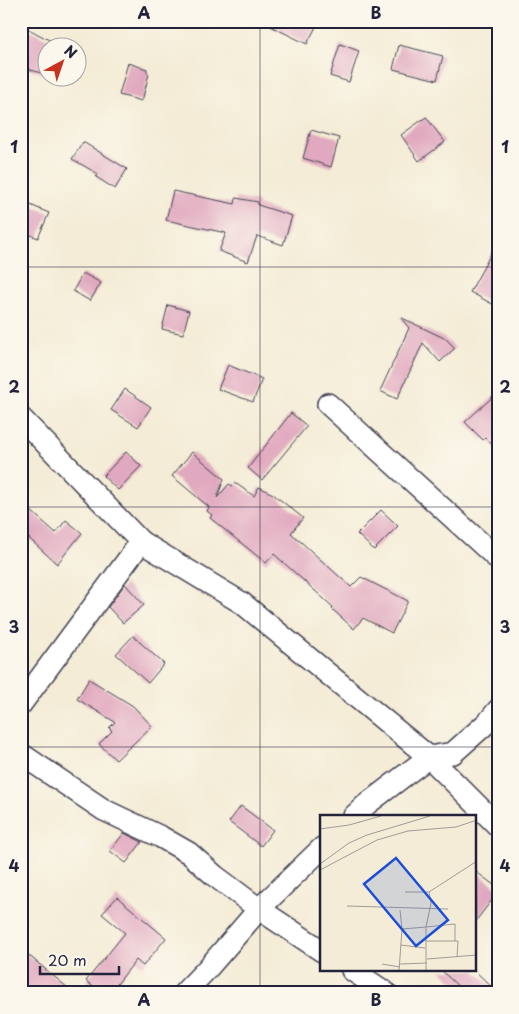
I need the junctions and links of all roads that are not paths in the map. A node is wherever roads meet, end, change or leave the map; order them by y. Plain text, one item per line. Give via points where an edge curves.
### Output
1 (328, 404) dead end
2 (21, 418) edge
3 (141, 542) junction
4 (498, 559) edge
5 (21, 704) edge
6 (498, 710) edge
7 (21, 754) edge
8 (429, 757) junction
9 (355, 815) edge
10 (498, 826) edge
11 (320, 850) edge
12 (259, 909) junction
13 (320, 950) edge
14 (355, 972) edge
15 (184, 993) edge
16 (386, 993) edge

1 - 4 street
2 - 3 street
3 - 5 street
3 - 8 street via 242,603
6 - 8 street via 453,753
7 - 12 street via 104,810 189,853
8 - 9 street
8 - 10 street
11 - 12 street
12 - 13 street
12 - 15 street
14 - 16 street

